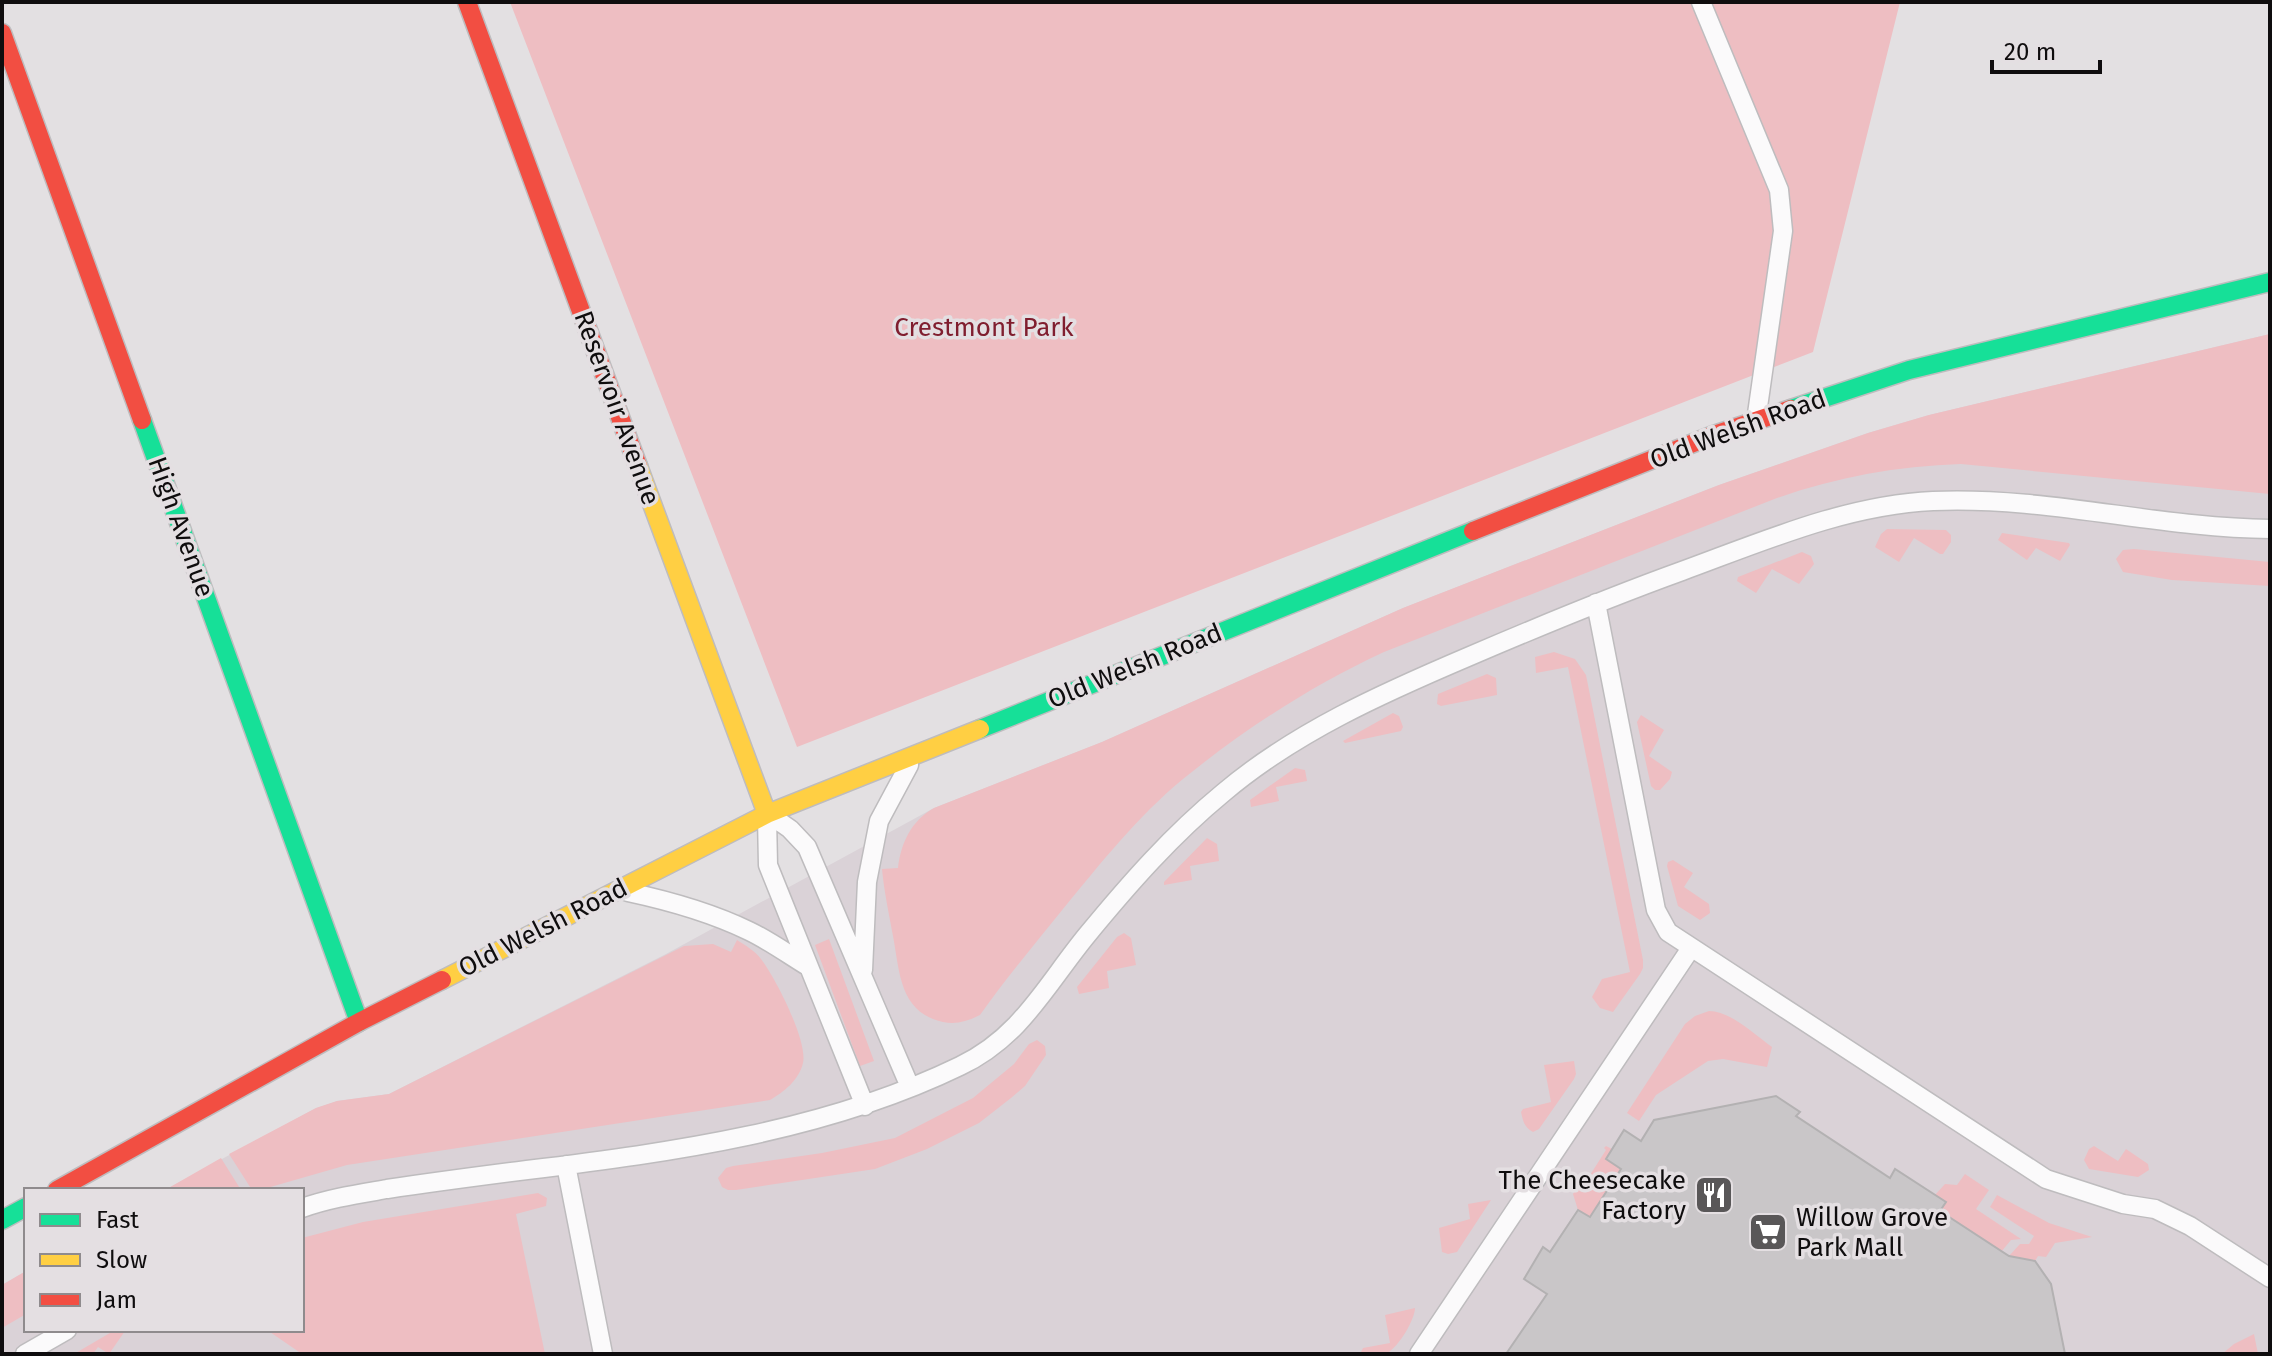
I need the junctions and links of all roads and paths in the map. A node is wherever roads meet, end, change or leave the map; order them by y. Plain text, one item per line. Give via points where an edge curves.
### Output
1 (467, 2) edge
2 (1701, 2) edge
3 (2, 33) edge
4 (2270, 282) edge
5 (1756, 421) junction
6 (2270, 529) edge
7 (1596, 603) junction
8 (914, 755) junction
9 (767, 814) junction
10 (618, 890) junction
11 (1691, 948) junction
12 (809, 967) junction
13 (862, 977) junction
14 (359, 1022) junction
15 (910, 1087) junction
16 (865, 1106) junction
17 (566, 1165) junction
18 (61, 1188) edge
19 (304, 1207) edge
20 (24, 1208) edge
21 (2, 1220) edge
22 (2270, 1278) edge
23 (64, 1332) edge
24 (25, 1354) edge
25 (603, 1354) edge
26 (1419, 1354) edge

1 - 9 street, Reservoir Avenue
2 - 5 lane via 1779,190 1783,231
3 - 14 street, High Avenue
4 - 5 street, Old Welsh Road via 1909,370
5 - 8 street, Old Welsh Road
6 - 7 lane via 1998,503 1888,506 1813,524
7 - 11 lane via 1656,910 1668,932
7 - 15 lane via 1413,680 1318,727 1266,761 1225,791 1140,873 1009,1035 964,1064
8 - 9 street, Old Welsh Road
8 - 13 lane via 879,821 867,882
9 - 10 street, Old Welsh Road
9 - 12 lane via 768,865
9 - 13 lane via 807,847
10 - 12 lane via 675,902 729,922
10 - 14 street, Old Welsh Road
11 - 22 lane via 2046,1179 2155,1209
11 - 26 lane
12 - 16 lane
13 - 15 lane
14 - 18 street, Old Welsh Road
15 - 16 lane
16 - 17 lane via 712,1142
17 - 19 lane via 425,1183
17 - 25 lane
20 - 21 street
23 - 24 lane

